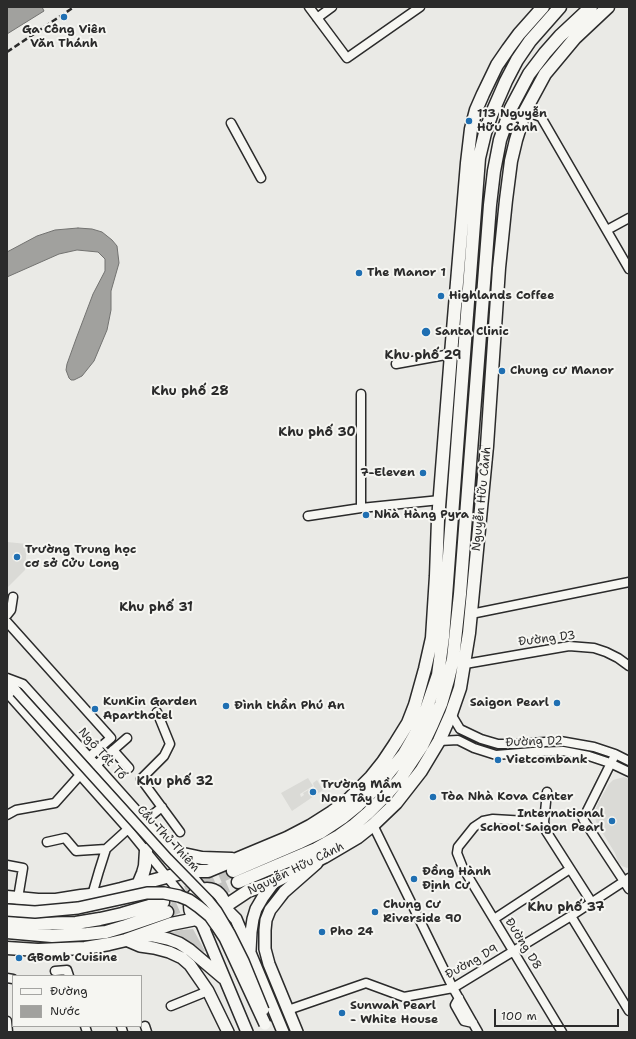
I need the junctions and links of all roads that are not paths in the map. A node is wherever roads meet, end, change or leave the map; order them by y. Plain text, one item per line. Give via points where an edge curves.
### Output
1 (309, 7) edge
2 (332, 7) edge
3 (420, 7) edge
4 (543, 7) edge
5 (560, 7) edge
6 (590, 7) edge
7 (608, 7) edge
8 (317, 18) junction
9 (525, 111) junction
10 (231, 123) dead end
11 (261, 178) dead end
12 (629, 218) edge
13 (607, 230) junction
14 (629, 269) edge
15 (451, 354) junction
16 (464, 354) junction
17 (478, 356) junction
18 (493, 357) junction
19 (396, 364) dead end
20 (361, 394) dead end
21 (440, 500) junction
22 (361, 508) junction
23 (308, 516) dead end
24 (629, 582) edge
25 (13, 597) dead end
26 (439, 614) junction
27 (471, 614) junction
28 (7, 615) edge
29 (457, 617) junction
30 (7, 622) edge
31 (465, 664) junction
32 (629, 666) edge
33 (7, 678) edge
34 (7, 684) edge
35 (17, 692) joint
36 (157, 712) dead end
37 (452, 714) junction
38 (127, 738) dead end
39 (439, 741) junction
40 (532, 742) junction
41 (113, 750) junction
42 (533, 752) junction
43 (615, 754) junction
44 (90, 757) junction
45 (629, 761) edge
46 (610, 763) junction
47 (96, 765) junction
48 (129, 768) dead end
49 (629, 772) edge
50 (80, 775) junction
51 (547, 792) dead end
52 (162, 807) junction
53 (7, 815) edge
54 (146, 820) junction
55 (544, 822) junction
56 (373, 825) junction
57 (128, 829) junction
58 (180, 832) dead end
59 (47, 842) dead end
60 (106, 849) junction
61 (146, 850) junction
62 (174, 852) junction
63 (324, 857) junction
64 (237, 859) junction
65 (7, 865) edge
66 (570, 869) junction
67 (189, 871) junction
68 (208, 871) junction
69 (233, 871) tunnel mouth
70 (167, 877) junction
71 (627, 880) edge
72 (238, 882) tunnel mouth
73 (274, 882) junction
74 (138, 884) junction
75 (629, 889) edge
76 (197, 893) junction
77 (92, 895) junction
78 (13, 898) edge
79 (592, 903) junction
80 (224, 907) junction
81 (7, 910) edge
82 (571, 916) junction
83 (494, 919) junction
84 (198, 921) junction
85 (7, 922) edge
86 (7, 932) edge
87 (131, 938) junction
88 (7, 948) edge
89 (514, 952) junction
90 (250, 955) junction
91 (55, 971) dead end
92 (69, 975) edge
93 (225, 980) junction
94 (453, 988) junction
95 (208, 991) junction
96 (171, 1006) dead end
97 (288, 1010) junction
98 (629, 1011) edge
99 (7, 1021) edge
100 (267, 1028) edge
101 (8, 1032) edge
102 (228, 1032) edge
103 (247, 1032) edge
104 (283, 1032) edge
105 (297, 1032) edge
106 (478, 1032) edge
107 (562, 1032) edge

1 - 8 street
2 - 8 street
3 - 8 street via 347,58
4 - 15 main road via 519,34 497,65 476,110 467,155
5 - 16 main road via 517,60 485,133 479,166
6 - 17 main road, Nguyễn Hữu Cảnh via 560,36 528,74 505,124 494,171
7 - 9 main road, Nguyễn Hữu Cảnh via 575,38 544,74
9 - 13 street via 542,117
9 - 18 main road, Nguyễn Hữu Cảnh via 511,161 499,268
10 - 11 street
12 - 13 street
13 - 14 street
15 - 16 main road
15 - 19 street
15 - 21 main road
16 - 17 main road
16 - 26 main road via 449,558
17 - 18 main road
17 - 29 main road, Nguyễn Hữu Cảnh
18 - 27 main road, Nguyễn Hữu Cảnh
20 - 22 street
21 - 22 street
21 - 26 main road
22 - 23 street
24 - 27 street
25 - 28 street via 11,610
26 - 64 main road via 420,690 408,723 379,767 346,802 310,826
26 - 69 main road via 444,637 438,675 416,733 404,754 383,781 358,805 321,832
27 - 29 main road
27 - 31 main road, Nguyễn Hữu Cảnh
29 - 72 main road, Nguyễn Hữu Cảnh via 453,659 441,704 422,746 400,780 368,813 339,836 316,849
30 - 44 street via 112,738
31 - 32 street, Đường D3 via 568,646 594,648 618,658
31 - 37 main road, Nguyễn Hữu Cảnh
33 - 35 street, Ngô Tất Tố
33 - 44 street, Ngô Tất Tố via 22,684
34 - 50 street via 8,694
35 - 100 street, Cầu Thủ Thiêm, bridge via 217,911 244,961 265,1013
36 - 52 street via 170,744 164,756 141,779
37 - 39 main road, Nguyễn Hữu Cảnh
37 - 40 street, Đường D2 via 460,729 481,739 498,744
38 - 41 street
39 - 42 street, Đường D2 via 458,740 496,755
39 - 56 main road, Nguyễn Hữu Cảnh via 406,791
40 - 42 street
40 - 43 street, Đường D2 via 560,741
41 - 47 street
41 - 48 street
42 - 46 street, Đường D2 via 563,752 589,756
43 - 45 street, Đường D2
43 - 46 street
44 - 47 street, Ngô Tất Tố
46 - 49 street, Đường D2
46 - 71 street via 584,819
47 - 54 street, Ngô Tất Tố
50 - 53 street via 55,803 16,810
50 - 57 street
51 - 55 street
52 - 54 street
52 - 58 street
54 - 62 street, Ngô Tất Tố
55 - 66 street via 546,832
55 - 83 street, Đường D8 via 493,819 483,821 474,827 458,847 457,853 463,868
56 - 63 main road, Nguyễn Hữu Cảnh
56 - 94 street
57 - 60 street
57 - 61 street
59 - 60 street via 65,838 76,852
60 - 77 street
61 - 70 street
61 - 74 main road via 145,866
62 - 64 main road via 202,858
62 - 67 street, Ngô Tất Tố
63 - 73 main road, Nguyễn Hữu Cảnh
63 - 97 main road via 284,892 270,910 266,920 265,949
64 - 68 main road
65 - 78 street via 23,868
66 - 79 street
66 - 83 street
67 - 68 main road
67 - 70 main road
67 - 76 street, Ngô Tất Tố
68 - 76 main road
70 - 74 main road
70 - 76 street
71 - 75 street
71 - 79 street, Đường D9
73 - 80 main road, Nguyễn Hữu Cảnh via 248,891
73 - 90 main road via 256,909
74 - 77 main road
76 - 80 main road via 209,889 214,891 221,897
76 - 84 main road via 190,910
77 - 78 main road via 56,900
79 - 82 street, Đường D9
80 - 84 main road via 217,920 207,923
80 - 90 main road via 236,919
81 - 100 main road, Cầu Thủ Thiêm, bridge via 35,912 78,908 147,893 164,893 189,900 210,916 225,938
82 - 89 street, Đường D9
82 - 98 street
83 - 89 street, Đường D8
84 - 87 main road via 171,924
84 - 93 main road
85 - 86 main road via 76,923 165,907 126,926 106,932 52,936
87 - 88 main road via 85,948
87 - 93 main road via 154,936 179,943
87 - 95 main road via 140,946 169,952 182,958
89 - 94 street, Đường D9
89 - 107 street, Đường D8
90 - 104 main road
91 - 92 street via 67,970
93 - 103 main road
94 - 97 street, Đường D9 via 404,997 366,983
94 - 106 street
95 - 96 street
95 - 102 main road
97 - 105 main road
99 - 101 street

